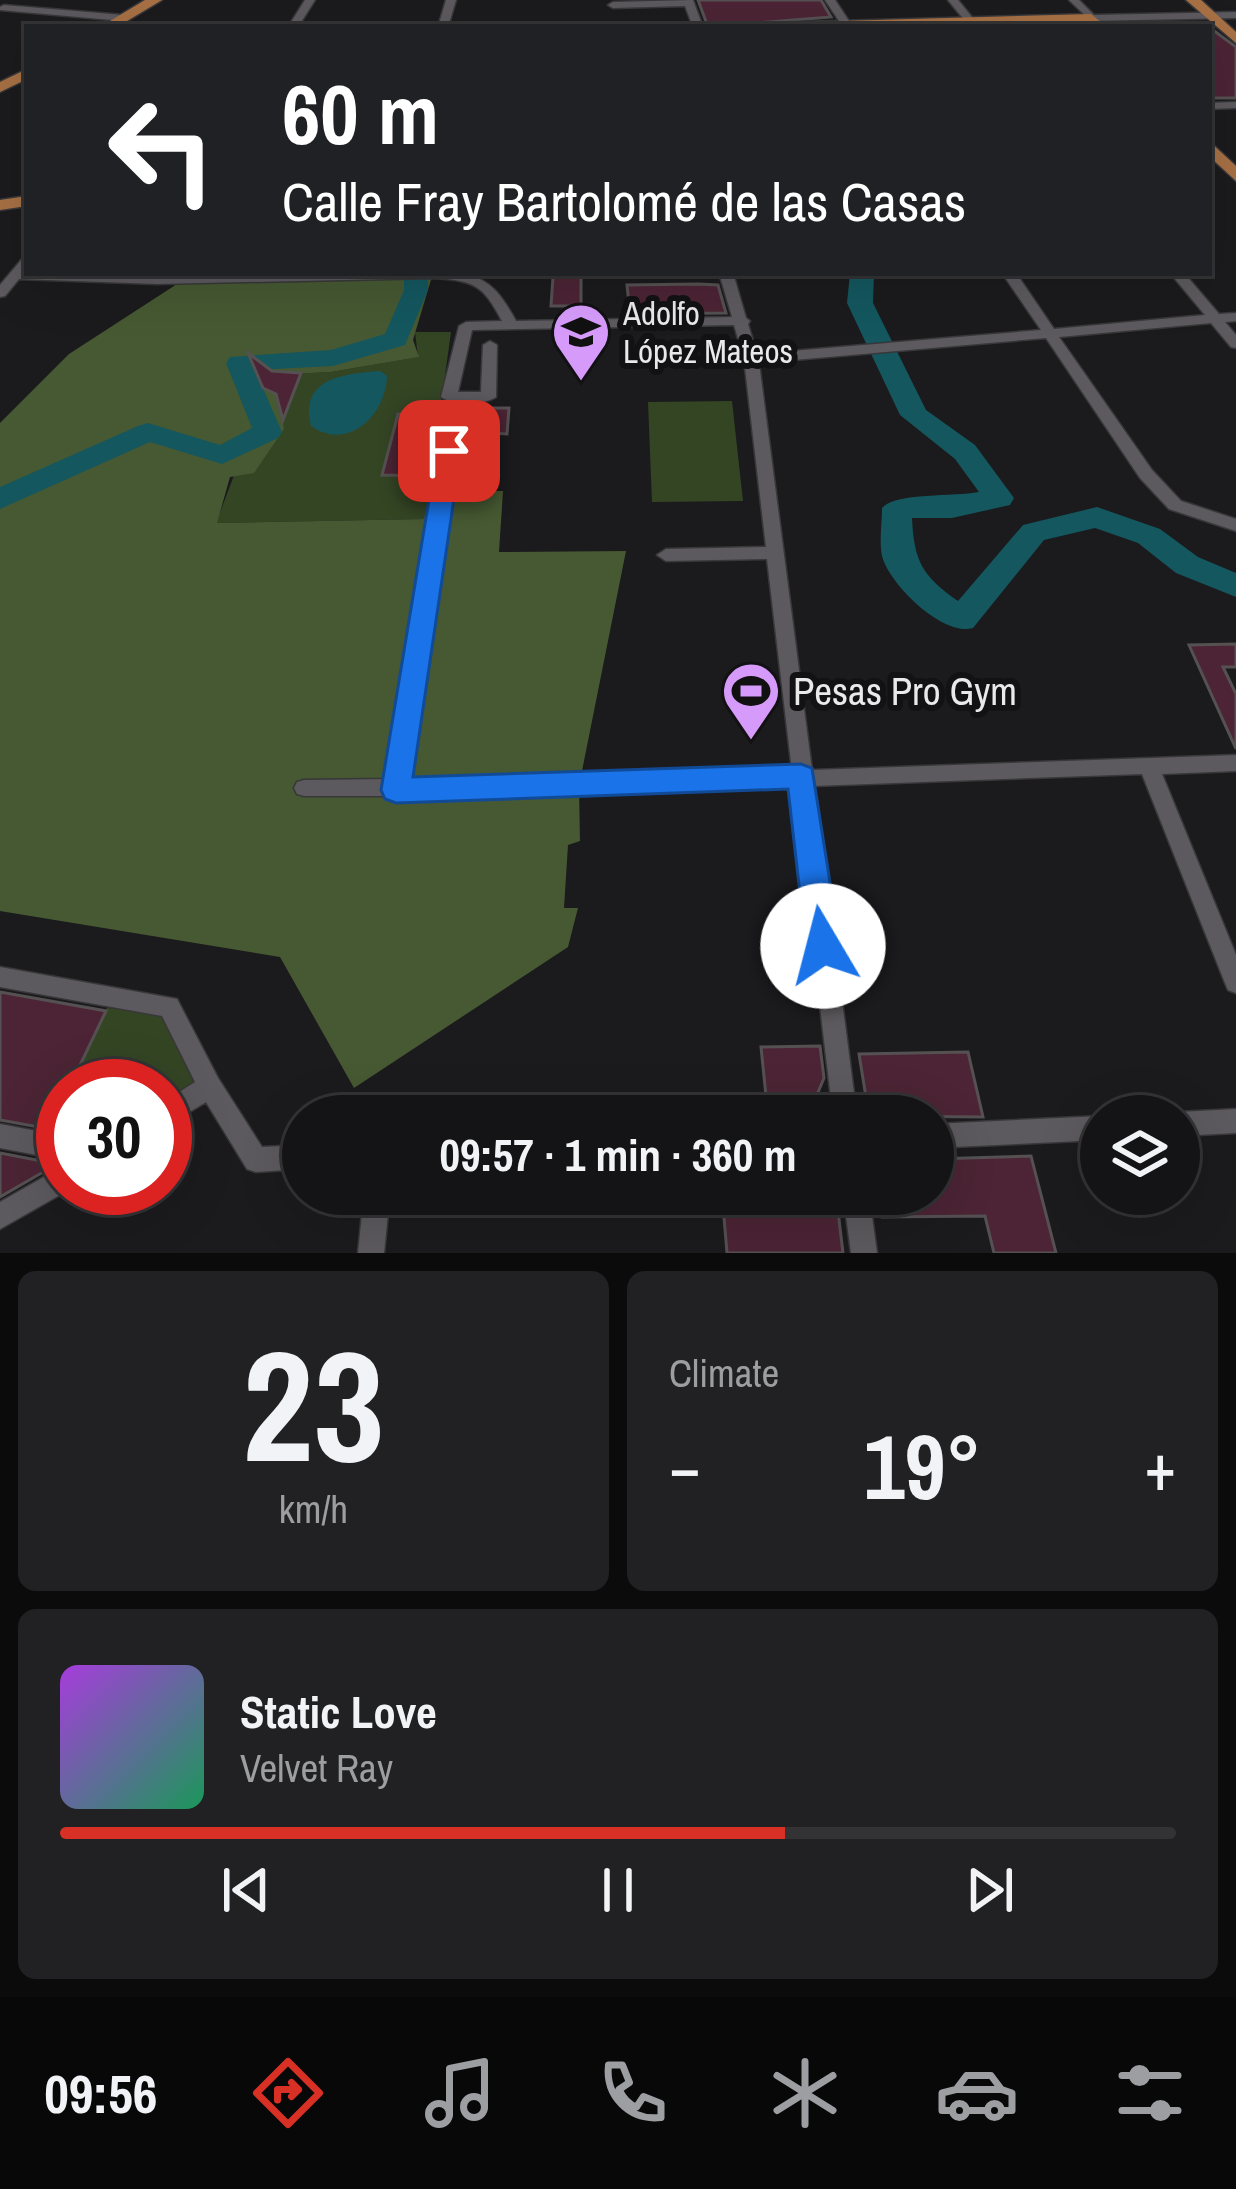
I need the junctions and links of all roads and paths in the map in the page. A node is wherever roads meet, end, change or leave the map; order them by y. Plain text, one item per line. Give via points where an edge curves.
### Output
1 (10, 0) edge
2 (155, 0) edge
3 (953, 0) edge
4 (1074, 0) edge
5 (1193, 0) edge
6 (688, 2) edge
7 (613, 5) dead end
8 (1236, 15) edge
9 (1210, 16) junction
10 (123, 18) junction
11 (1095, 22) edge
12 (112, 24) edge
13 (973, 24) edge
14 (1236, 39) edge
15 (1212, 149) edge
16 (1236, 176) edge
17 (24, 266) edge
18 (16, 275) junction
19 (24, 275) edge
20 (88, 276) edge
21 (239, 276) edge
22 (463, 276) edge
23 (727, 276) edge
24 (1011, 276) edge
25 (1180, 276) edge
26 (159, 277) edge
27 (0, 293) edge
28 (1236, 317) edge
29 (1215, 318) junction
30 (743, 321) junction
31 (511, 325) junction
32 (1047, 331) junction
33 (1236, 344) edge
34 (490, 345) dead end
35 (752, 358) junction
36 (449, 451) dead end
37 (1236, 525) edge
38 (774, 553) junction
39 (666, 555) dead end
40 (1236, 763) edge
41 (1149, 767) junction
42 (801, 777) junction
43 (304, 788) dead end
44 (396, 790) junction
45 (0, 977) edge
46 (1236, 983) edge
47 (210, 1086) junction
48 (842, 1095) edge
49 (192, 1098) edge
50 (1236, 1121) edge
51 (1200, 1123) edge
52 (1080, 1129) edge
53 (954, 1135) edge
54 (0, 1136) edge
55 (36, 1143) edge
56 (282, 1158) edge
57 (36, 1195) edge
58 (375, 1215) edge
59 (859, 1215) edge
60 (0, 1216) edge
61 (371, 1253) edge
62 (864, 1253) edge

1 - 10 street via 4,8
2 - 10 main road
3 - 13 street
4 - 11 street
5 - 9 main road
6 - 7 street
8 - 9 street
9 - 11 street
9 - 14 main road
10 - 12 main road
11 - 13 main road
15 - 16 main road
17 - 18 street
18 - 19 street
18 - 27 street
20 - 26 street
21 - 26 street
22 - 31 street via 491,286
23 - 30 street
24 - 32 street
25 - 29 street
28 - 29 street
29 - 32 street
29 - 33 street
30 - 31 street
30 - 35 street
31 - 34 street via 466,326 449,397 488,397
32 - 35 street
32 - 37 street via 1175,505
35 - 38 street
36 - 44 street
38 - 39 street
38 - 42 street
40 - 41 street
41 - 42 street
41 - 46 street
42 - 44 street
42 - 48 street
43 - 44 street
45 - 47 street via 169,1006
47 - 49 street
47 - 56 street via 256,1160
50 - 51 street
52 - 53 street
54 - 55 street
57 - 60 street
58 - 61 street
59 - 62 street

